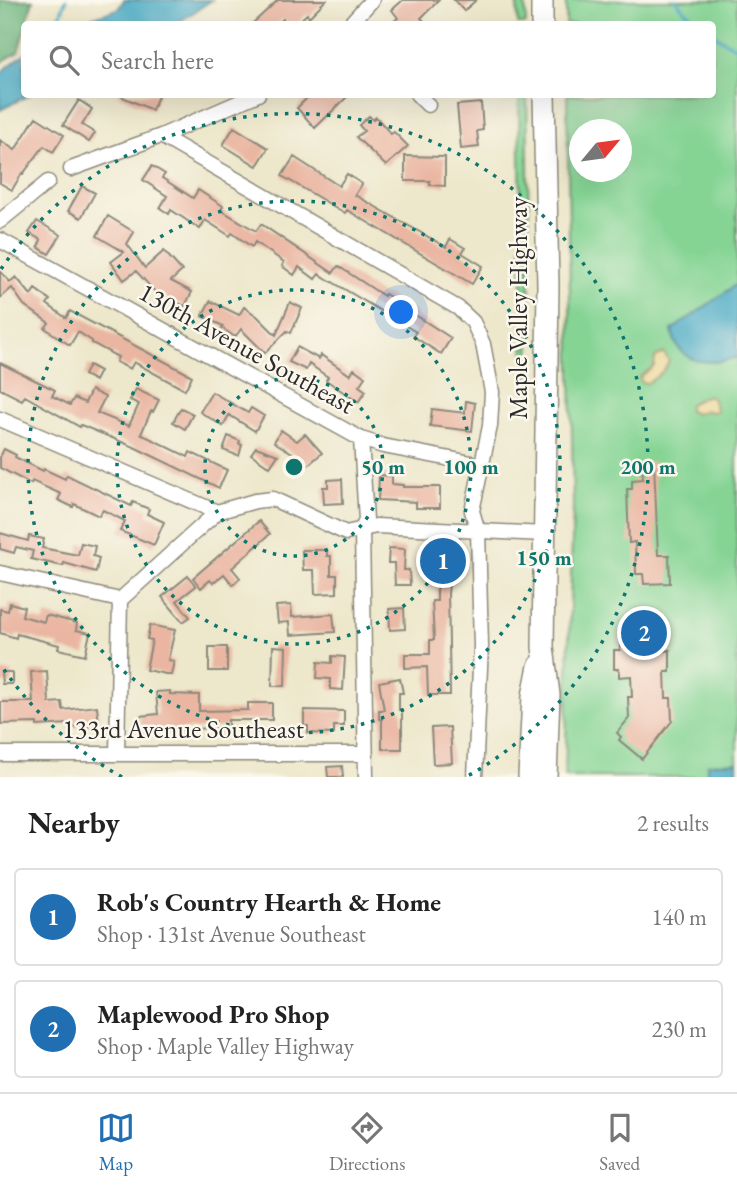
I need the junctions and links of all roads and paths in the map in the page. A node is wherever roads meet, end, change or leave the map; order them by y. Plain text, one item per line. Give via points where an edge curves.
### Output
1 (372, 0) edge
2 (542, 0) edge
3 (353, 21) edge
4 (542, 21) edge
5 (249, 98) edge
6 (544, 98) edge
7 (161, 136) junction
8 (71, 169) dead end
9 (48, 182) dead end
10 (0, 221) edge
11 (0, 240) edge
12 (0, 419) edge
13 (361, 439) junction
14 (482, 465) junction
15 (217, 512) junction
16 (362, 530) junction
17 (478, 531) junction
18 (545, 534) junction
19 (0, 573) edge
20 (120, 600) junction
21 (542, 647) junction
22 (0, 754) edge
23 (117, 754) junction
24 (366, 754) junction
25 (366, 777) edge
26 (475, 777) edge
27 (528, 777) edge
28 (545, 777) edge

1 - 3 street
2 - 4 main road
5 - 7 street
6 - 18 main road, Maple Valley Highway via 548,286
7 - 8 street
7 - 14 street via 458,308 473,322 483,344 492,392
9 - 10 street
11 - 13 street, 130th Avenue Southeast
12 - 15 street
13 - 14 street, 130th Avenue Southeast
13 - 16 street via 366,520
14 - 17 street via 472,511
15 - 16 street via 273,499 346,533
15 - 20 street
16 - 17 street via 376,526
16 - 24 street
17 - 18 street
17 - 26 street via 481,646
18 - 21 main road, Maple Valley Highway
19 - 20 street
20 - 23 street
21 - 27 main road, Maple Valley Highway via 533,696
21 - 28 main road, Maple Valley Highway via 549,695
22 - 23 street, 133rd Avenue Southeast
23 - 24 street, 133rd Avenue Southeast
24 - 25 street

